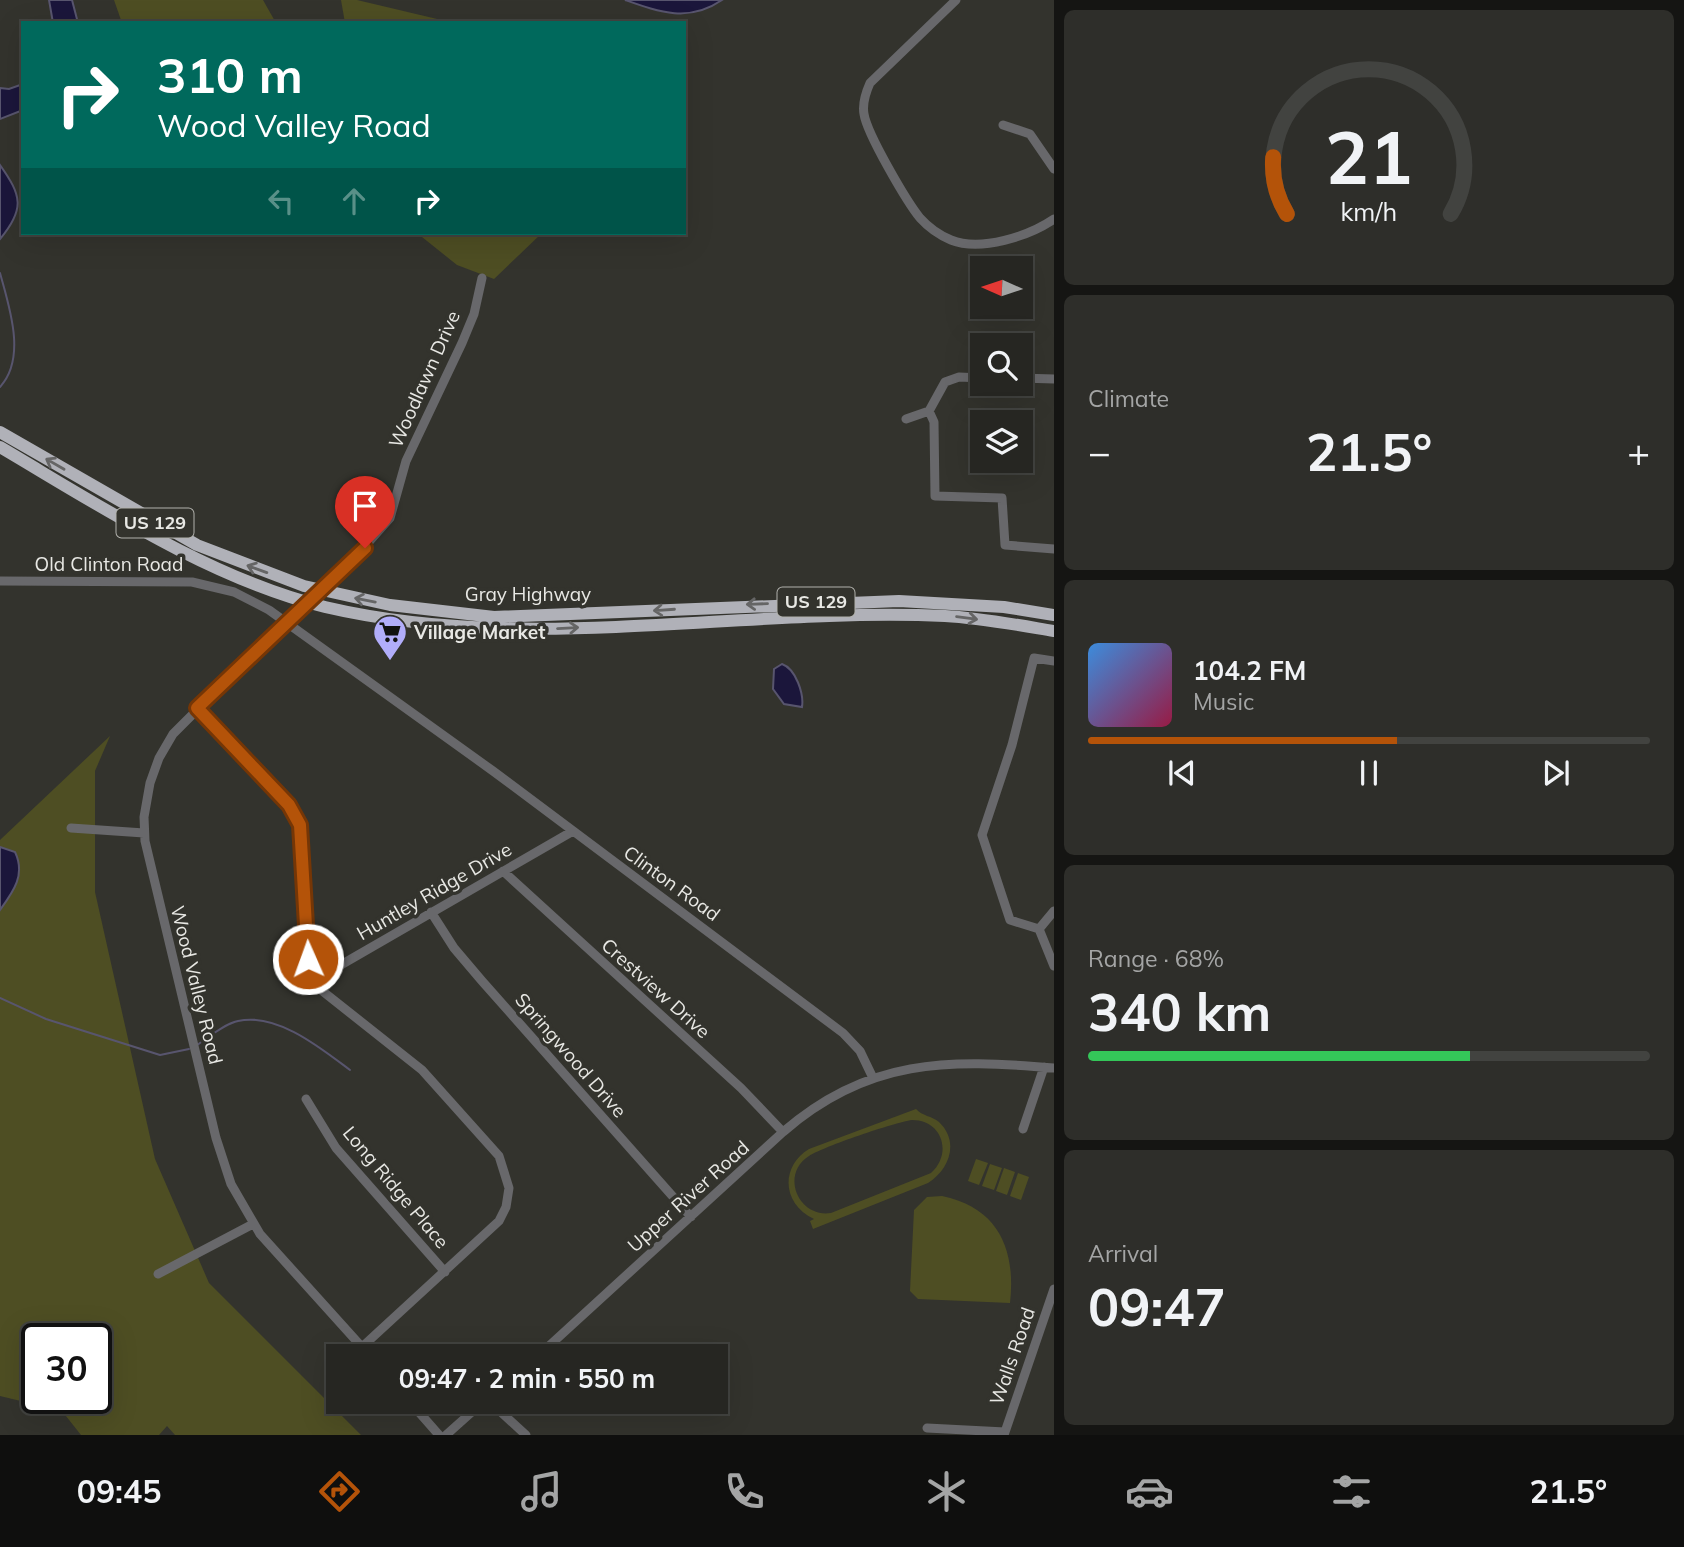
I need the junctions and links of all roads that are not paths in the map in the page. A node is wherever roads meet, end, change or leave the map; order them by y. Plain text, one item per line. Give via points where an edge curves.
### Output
1 (956, 0) edge
2 (1003, 125) dead end
3 (1054, 169) edge
4 (1054, 219) edge
5 (482, 278) dead end
6 (970, 377) edge
7 (1033, 379) edge
8 (1054, 379) edge
9 (929, 411) junction
10 (906, 419) dead end
11 (0, 432) edge
12 (0, 447) edge
13 (1054, 549) edge
14 (0, 581) edge
15 (322, 591) junction
16 (306, 601) junction
17 (1054, 615) edge
18 (287, 622) junction
19 (1054, 631) edge
20 (1054, 661) edge
21 (197, 708) junction
22 (71, 828) dead end
23 (573, 831) junction
24 (144, 833) junction
25 (503, 871) junction
26 (1054, 911) edge
27 (431, 912) junction
28 (1039, 929) junction
29 (1054, 966) edge
30 (313, 981) junction
31 (1049, 1068) edge
32 (873, 1078) junction
33 (306, 1099) dead end
34 (1023, 1129) dead end
35 (783, 1132) junction
36 (691, 1217) junction
37 (253, 1224) junction
38 (445, 1272) junction
39 (158, 1274) dead end
40 (1054, 1289) edge
41 (359, 1344) edge
42 (365, 1344) edge
43 (551, 1344) edge
44 (421, 1414) edge
45 (470, 1414) edge
46 (503, 1414) edge
47 (927, 1428) dead end
48 (1004, 1433) edge
49 (439, 1435) edge
50 (446, 1435) edge
51 (526, 1435) edge

1 - 4 street via 870,83 864,114 873,138 919,217 954,242 997,241 1033,231
2 - 3 street via 1030,134
5 - 15 street, Woodlawn Drive via 474,314 406,461 390,518
6 - 9 street via 945,382
7 - 8 street
9 - 10 street
9 - 13 street via 934,422 935,496 1002,498 1004,545
15 -> 11 highway, Gray Highway / US 129 via 197,545
12 - 16 highway, Gray Highway / US 129 via 157,538
14 - 18 street, Old Clinton Road via 192,582 234,593
15 - 16 street
17 -> 15 highway, Gray Highway / US 129 via 959,603 873,601 494,617 390,605
16 - 18 street
16 -> 19 highway, Gray Highway / US 129 via 404,621 489,629 881,615 949,616
18 - 21 street, Wood Valley Road
18 - 23 street, Clinton Road
20 - 28 street via 1034,658 982,835 1010,920
21 - 24 street, Wood Valley Road via 159,758 146,801
21 - 30 street via 289,805 300,825
22 - 24 street
23 - 25 street, Huntley Ridge Drive
23 - 32 street, Clinton Road via 843,1033 860,1051
24 - 37 street, Wood Valley Road via 216,1138 231,1184
25 - 27 street, Huntley Ridge Drive
25 - 35 street, Crestview Drive via 741,1088
26 - 28 street
27 - 30 street, Huntley Ridge Drive
27 - 36 street, Springwood Drive via 475,972
28 - 29 street
30 - 38 street via 326,997 422,1070 505,1167 509,1188 504,1212 487,1235
31 - 32 street via 939,1063
31 - 34 street
32 - 35 street, Upper River Road via 818,1105
33 - 38 street, Long Ridge Place via 336,1148
35 - 36 street, Upper River Road
36 - 43 street, Upper River Road
37 - 39 street
37 - 41 street, Wood Valley Road
38 - 42 street, Long Ridge Place
40 - 48 street, Walls Road
44 - 49 street
45 - 50 street
46 - 51 street
47 - 48 street

